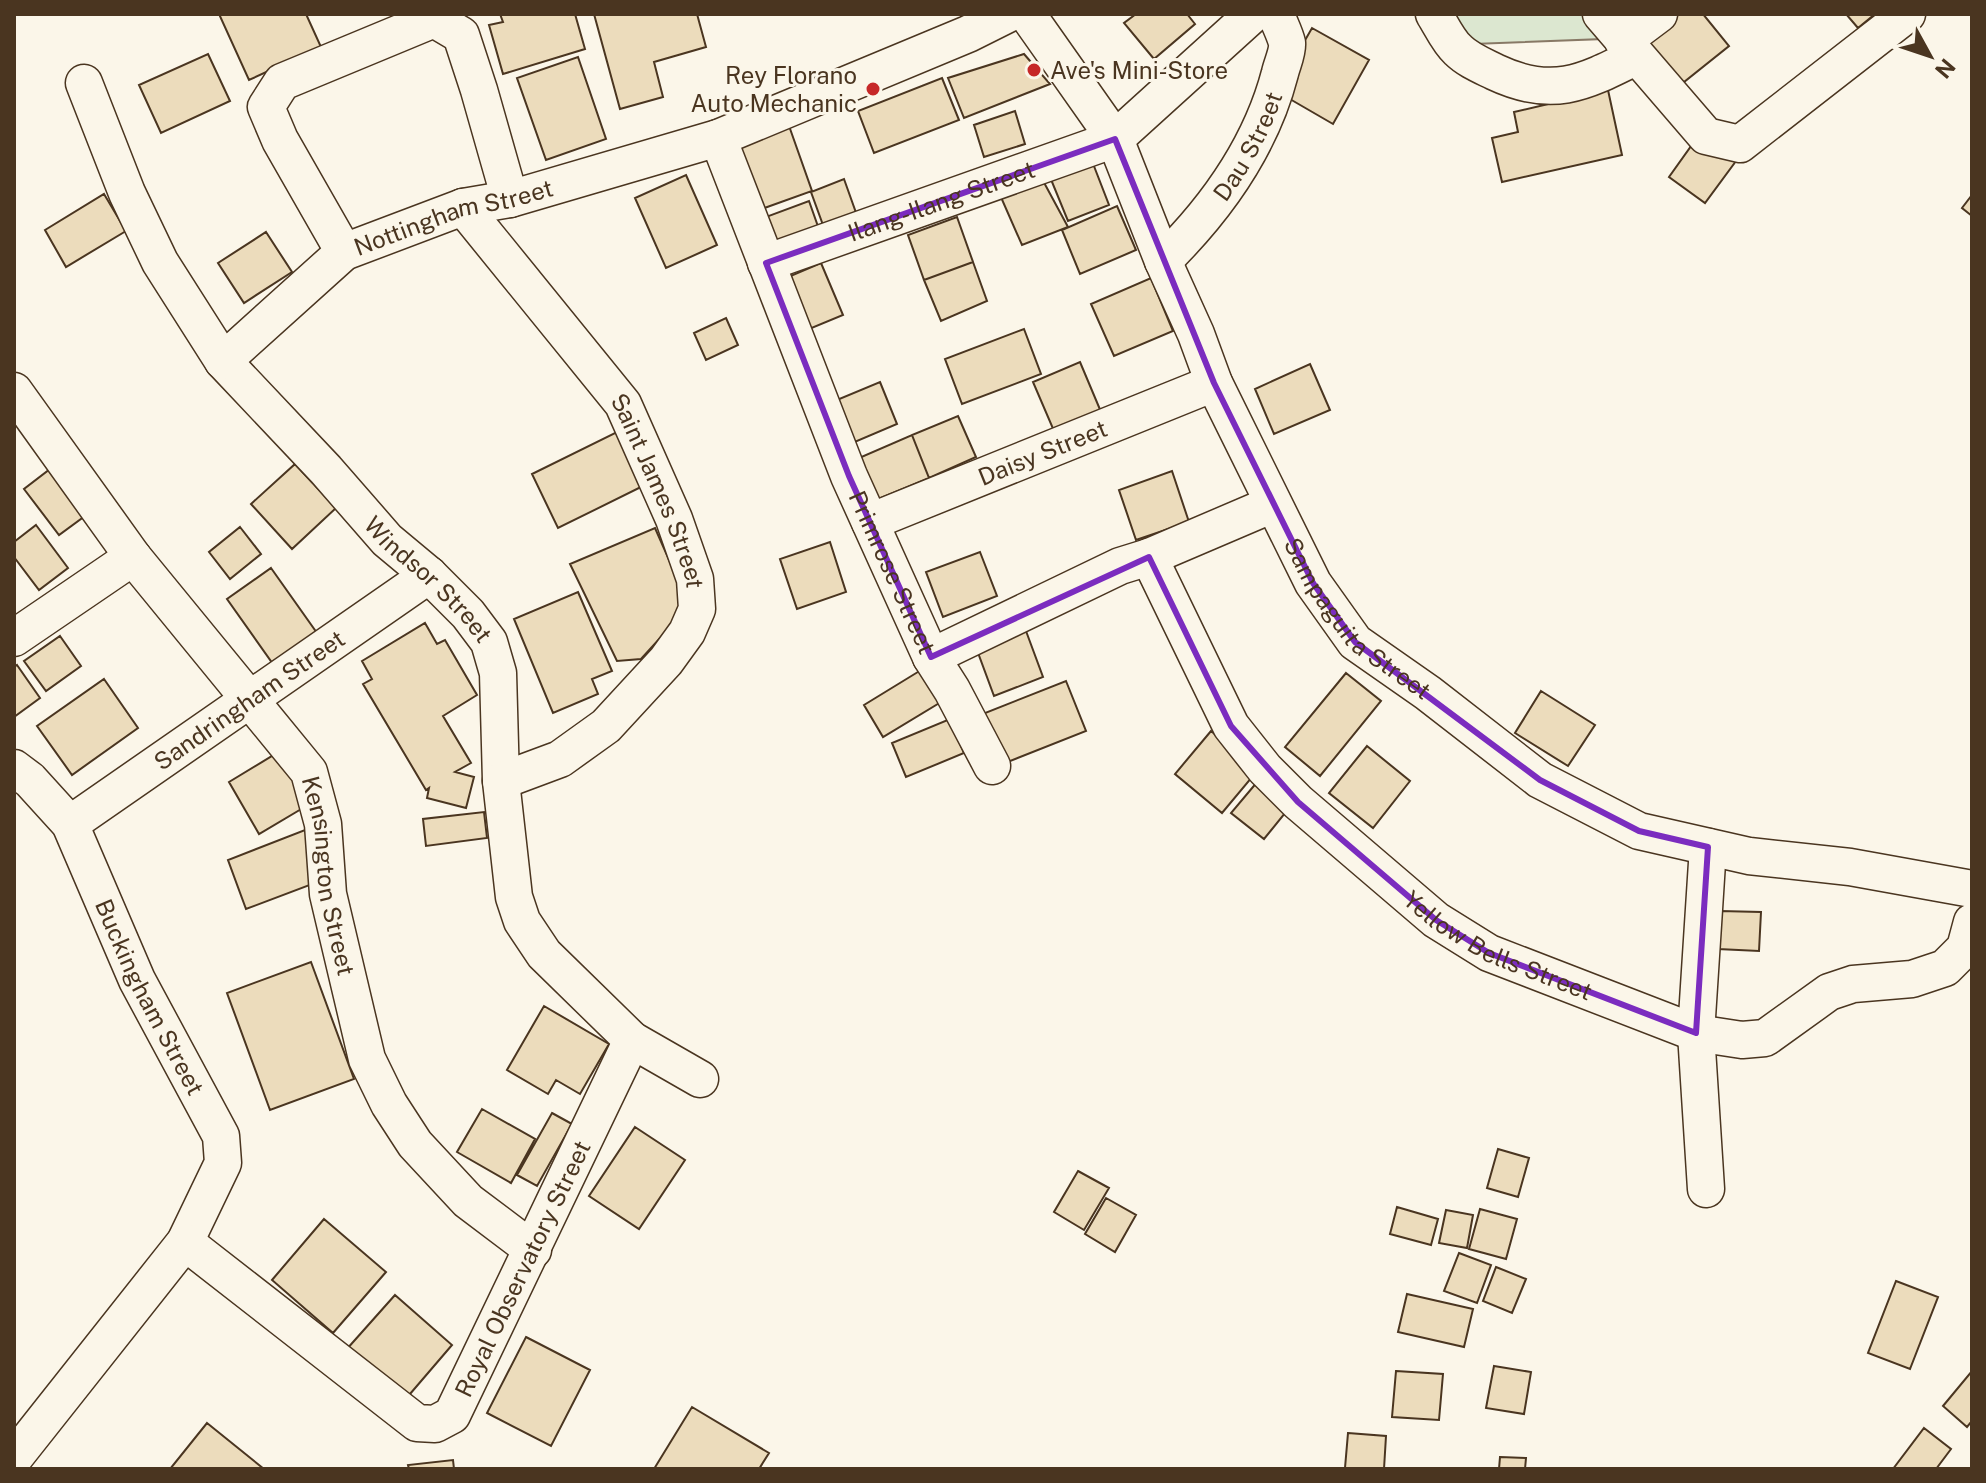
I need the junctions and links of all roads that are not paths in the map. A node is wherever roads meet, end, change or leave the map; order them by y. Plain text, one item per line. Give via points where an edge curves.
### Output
1 (1008, 14) edge
2 (1027, 14) edge
3 (1253, 14) edge
4 (1276, 14) edge
5 (1434, 14) edge
6 (1659, 14) edge
7 (1907, 14) edge
8 (963, 24) edge
9 (1620, 37) edge
10 (84, 83) dead end
11 (718, 138) junction
12 (1115, 139) junction
13 (510, 199) junction
14 (463, 207) junction
15 (344, 252) junction
16 (1163, 261) junction
17 (766, 263) junction
18 (223, 361) junction
19 (1214, 383) junction
20 (21, 414) edge
21 (1273, 504) junction
22 (870, 522) junction
23 (133, 557) junction
24 (1149, 557) junction
25 (429, 575) junction
26 (14, 638) edge
27 (931, 657) junction
28 (249, 701) junction
29 (992, 766) dead end
30 (14, 768) edge
31 (501, 781) junction
32 (70, 824) junction
33 (1708, 847) junction
34 (1972, 889) edge
35 (1972, 922) edge
36 (1696, 1033) junction
37 (632, 1040) junction
38 (700, 1079) dead end
39 (1706, 1189) dead end
40 (185, 1242) junction
41 (533, 1250) junction
42 (14, 1458) edge
43 (14, 1467) edge
44 (24, 1469) edge

1 - 8 street, Nottingham Street
2 - 12 street, Sampaguita Street
3 - 12 street
4 - 16 street, Dau Street via 1287,45 1277,85 1249,151 1220,199
5 - 9 street via 1457,49 1516,83 1538,88 1589,80
6 - 9 street
7 - 9 street via 1740,144 1706,136
8 - 11 street, Nottingham Street
10 - 18 street, Windsor Street via 160,262
11 - 13 street, Nottingham Street
11 - 17 street, Primrose Street
12 - 16 street, Sampaguita Street
12 - 17 street, Ilang-Ilang Street
13 - 14 street, Nottingham Street
13 - 15 street via 461,35 434,19 282,82 266,107
14 - 15 street, Nottingham Street
14 - 31 street, Saint James Street via 623,404 674,519 695,579 697,609 666,661 606,726 560,759
15 - 18 street, Nottingham Street
16 - 19 street, Sampaguita Street
17 - 22 street, Primrose Street
18 - 25 street, Windsor Street via 387,540
19 - 21 street, Sampaguita Street
19 - 22 street, Daisy Street
20 - 23 street, Kensington Street
21 - 24 street, Primrose Street
21 - 33 street, Sampaguita Street via 1313,583 1355,642 1540,780 1639,831
22 - 27 street, Primrose Street
23 - 26 street
23 - 28 street, Kensington Street
24 - 27 street, Primrose Street
24 - 36 street, Yellow Bells Street via 1231,726 1298,802 1436,920 1489,953
25 - 28 street, Sandringham Street
25 - 31 street, Windsor Street via 489,642 498,673
27 - 29 street
28 - 32 street, Sandringham Street
28 - 41 street, Kensington Street via 309,772 323,824 328,894 367,1059 389,1104 415,1144 468,1201
30 - 32 street, Buckingham Street
31 - 37 street, Windsor Street via 514,897 522,921 544,954
32 - 40 street, Buckingham Street via 137,980 221,1136 223,1163
33 - 34 street, Sampaguita Street
33 - 36 street
35 - 36 street, Yellow Bells Street via 1965,948 1945,968 1912,979 1853,984 1829,992 1765,1038
36 - 39 street
37 - 38 street, Windsor Street
37 - 41 street, Royal Observatory Street
40 - 41 street, Royal Observatory Street via 417,1423 435,1424 452,1415
40 - 42 street, Buckingham Street
43 - 44 street

